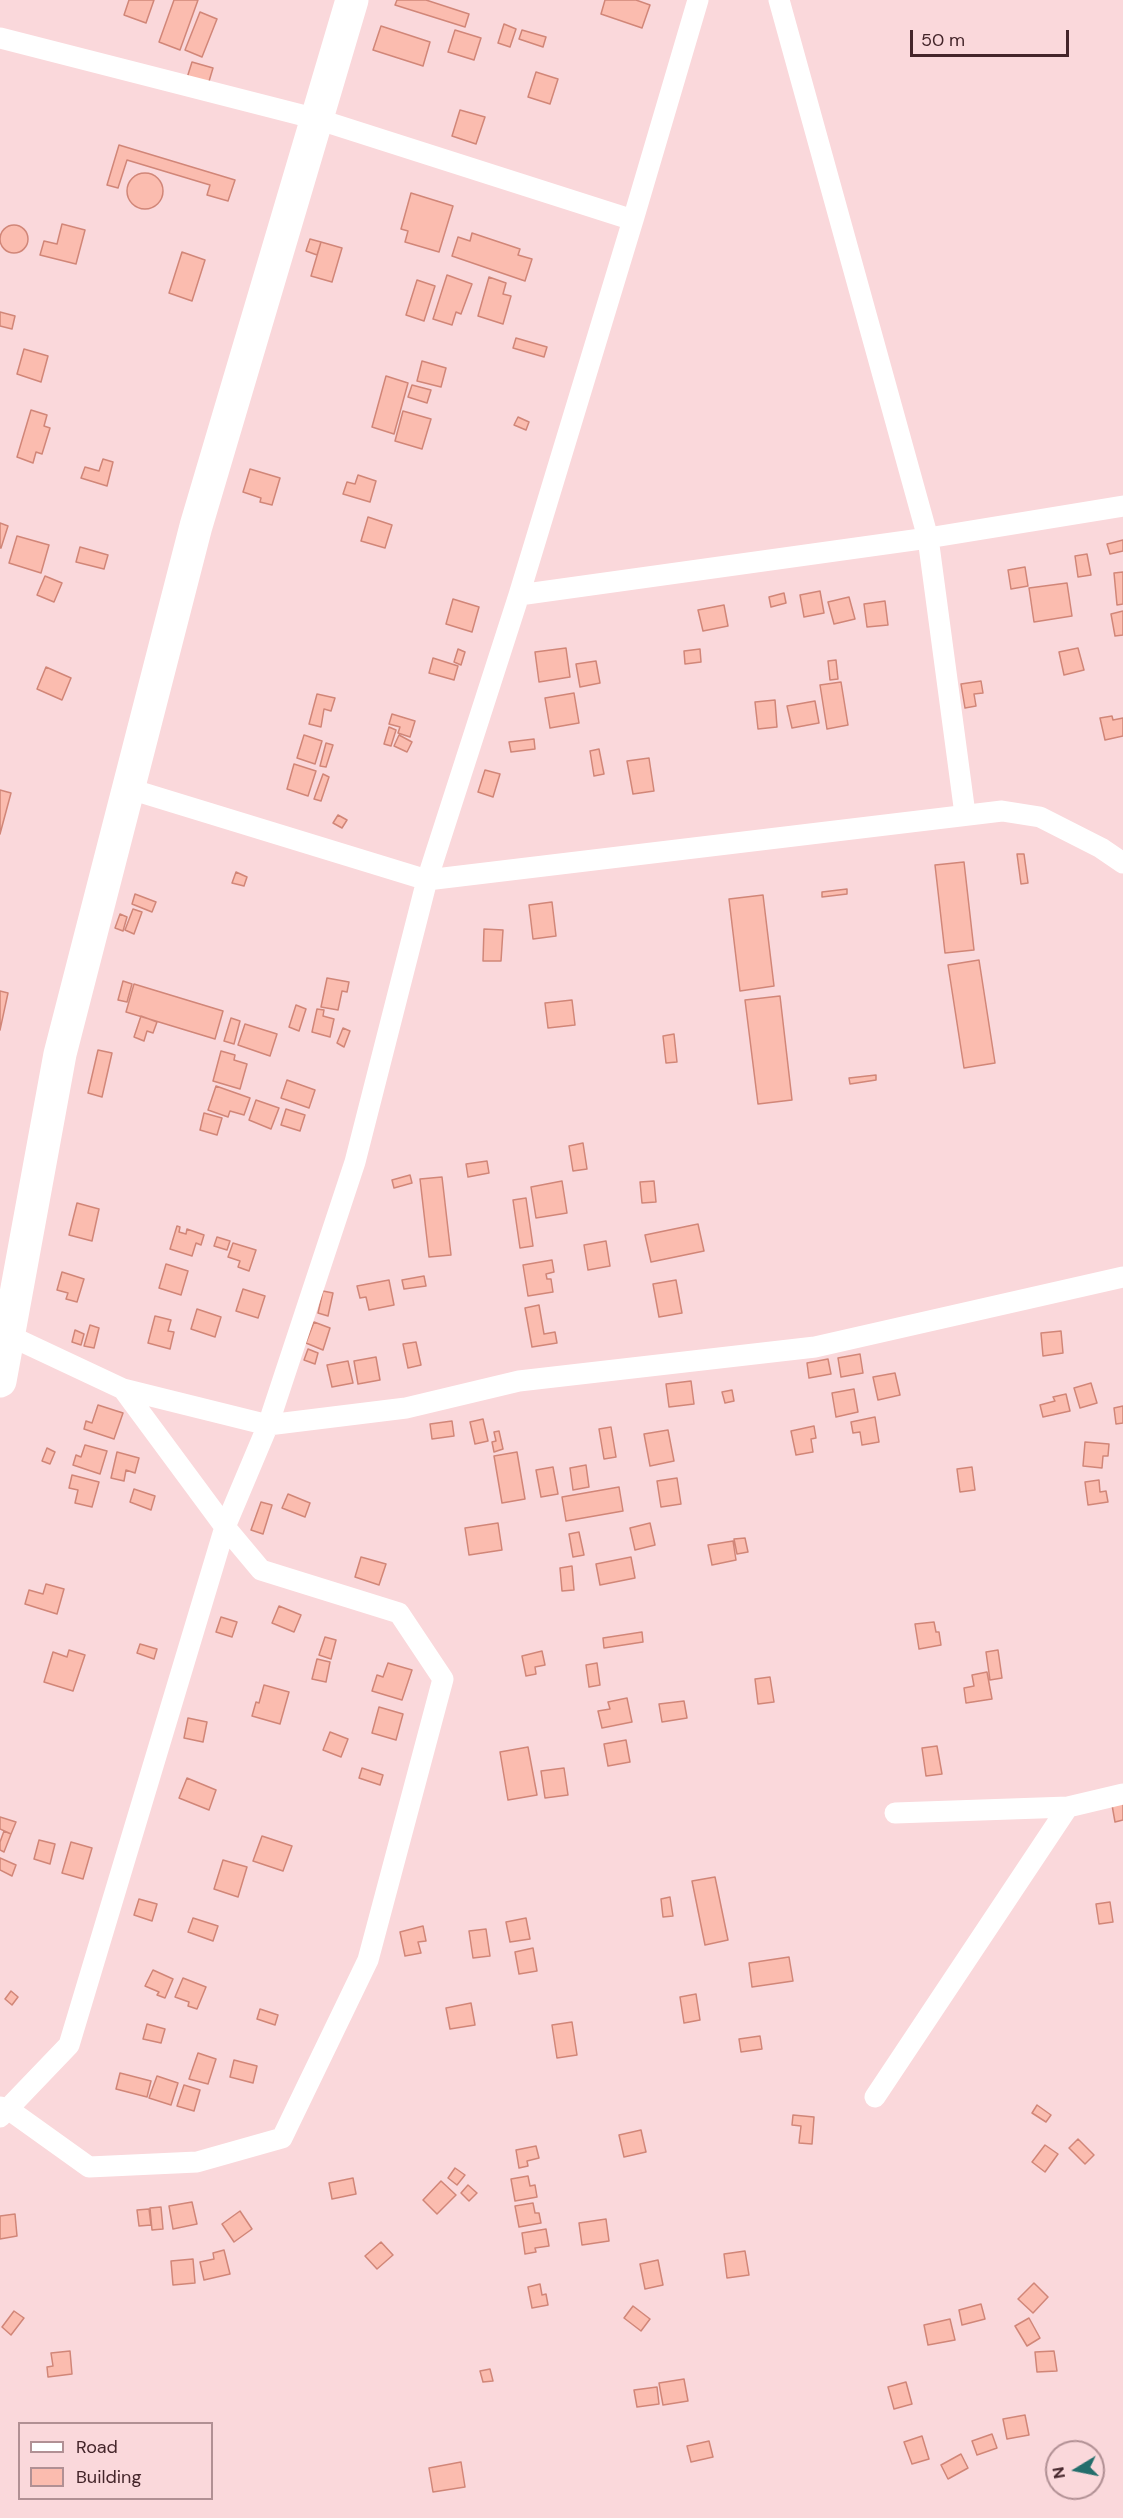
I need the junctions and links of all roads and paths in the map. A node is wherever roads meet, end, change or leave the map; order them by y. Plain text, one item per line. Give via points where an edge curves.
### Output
1 (352, 0) edge
2 (699, 0) edge
3 (779, 0) edge
4 (0, 38) edge
5 (317, 119) junction
6 (633, 219) junction
7 (1123, 506) edge
8 (928, 538) junction
9 (519, 595) junction
10 (130, 789) junction
11 (965, 814) junction
12 (1123, 863) edge
13 (428, 880) junction
14 (1123, 1277) edge
15 (8, 1335) junction
16 (0, 1381) edge
17 (123, 1389) junction
18 (268, 1425) junction
19 (225, 1527) junction
20 (1123, 1794) edge
21 (1068, 1807) junction
22 (895, 1814) dead end
23 (875, 2097) dead end
24 (2, 2111) edge

1 - 5 main road
2 - 6 street
3 - 8 street
4 - 5 street
5 - 6 street
5 - 10 main road via 196,526
6 - 9 street
7 - 8 street
8 - 9 street
8 - 11 street
9 - 13 street
10 - 13 street
10 - 15 main road via 60,1054
11 - 12 street via 1002,811 1040,817
11 - 13 street
13 - 18 street via 355,1162
14 - 18 street via 815,1347 519,1382 406,1408
15 - 16 main road
15 - 17 street
17 - 18 street
17 - 19 street
18 - 19 street
19 - 24 street via 69,2046
19 - 24 street via 261,1570 399,1613 443,1679 368,1960 282,2138 197,2162 89,2167
20 - 21 street
21 - 22 street
21 - 23 street

